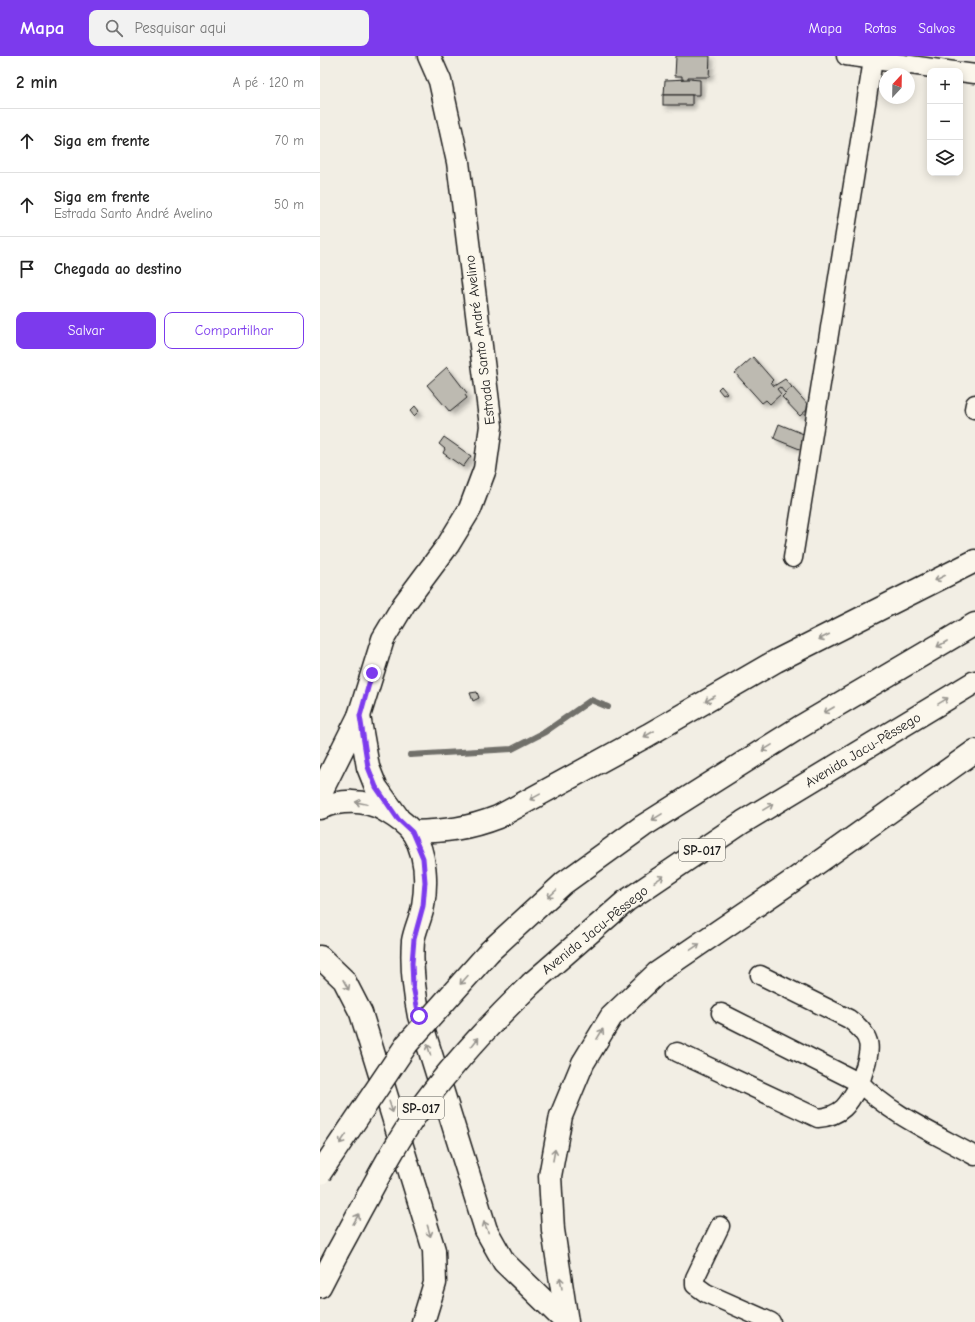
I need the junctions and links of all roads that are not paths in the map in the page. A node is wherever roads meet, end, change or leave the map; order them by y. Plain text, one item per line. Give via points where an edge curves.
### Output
1 (429, 56) edge
2 (846, 56) edge
3 (873, 60) junction
4 (932, 68) edge
5 (963, 72) edge
6 (975, 74) edge
7 (793, 558) dead end
8 (975, 560) edge
9 (975, 624) edge
10 (975, 682) edge
11 (360, 716) junction
12 (975, 751) edge
13 (320, 794) edge
14 (320, 808) edge
15 (405, 826) junction
16 (320, 957) edge
17 (760, 975) dead end
18 (721, 1013) dead end
19 (677, 1052) dead end
20 (860, 1083) junction
21 (975, 1156) edge
22 (320, 1174) edge
23 (720, 1226) dead end
24 (320, 1286) edge
25 (423, 1322) edge
26 (567, 1322) edge
27 (771, 1322) edge

1 - 11 main road, Estrada Santo André Avelino via 440,81 458,162 491,426 485,469 470,509 448,545 404,604 383,639
2 - 3 street
3 - 4 street
3 - 7 street
5 - 6 street
8 -> 15 main road via 776,662 498,817 451,831
9 -> 22 main road, bridge via 800,727 643,826 564,884 490,951 407,1044
24 -> 10 main road, Avenida Jacu-Pêssego / SP-017, bridge via 394,1150 424,1103 487,1027 532,983 626,901 744,822
11 - 13 main road, Estrada Santo André Avelino
11 - 15 main road, Estrada Santo André Avelino via 368,767 376,787
26 -> 12 main road via 553,1230 550,1176 561,1116 583,1063 611,1017 657,972 788,884
15 -> 14 main road via 378,807 355,802
26 -> 15 main road, Estrada Santo André Avelino via 504,1262 486,1230 419,1016 413,986 414,939 423,906 425,882 423,858
16 -> 25 main road via 344,980 361,1012 434,1250 435,1283
17 - 20 street via 849,1019 861,1028 870,1050
18 - 20 street
19 - 20 street via 818,1118 841,1112
20 - 21 street via 872,1095 895,1110
23 - 27 street via 695,1285 706,1293

